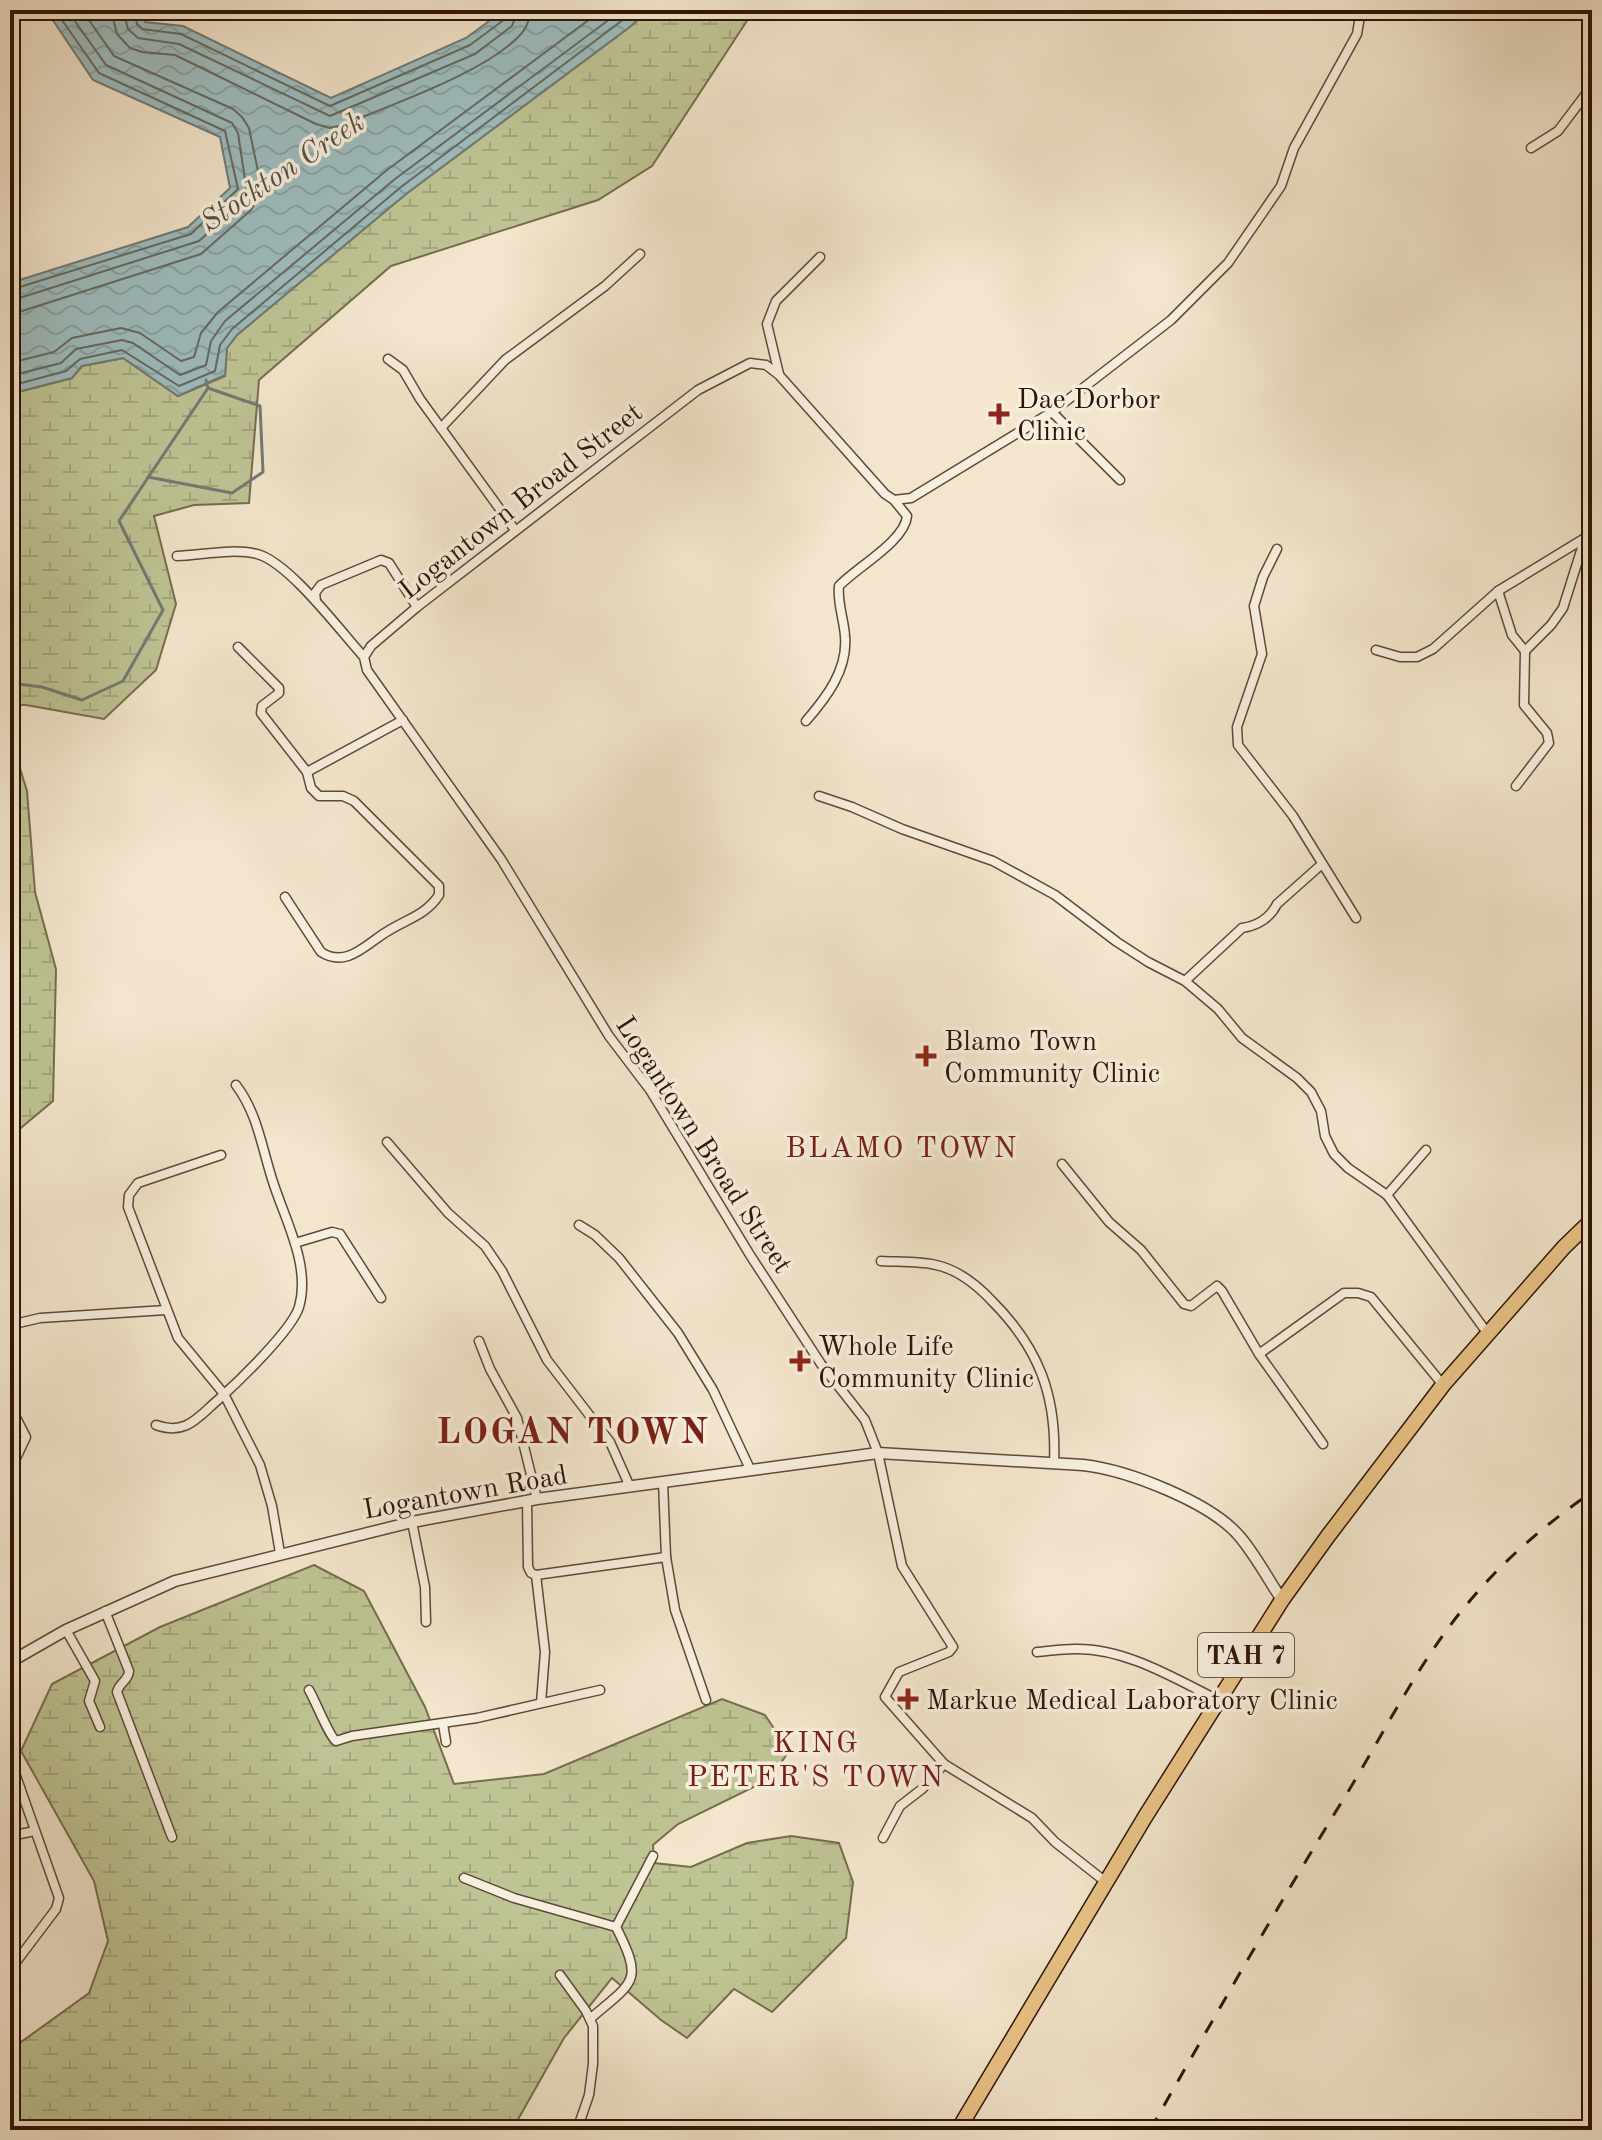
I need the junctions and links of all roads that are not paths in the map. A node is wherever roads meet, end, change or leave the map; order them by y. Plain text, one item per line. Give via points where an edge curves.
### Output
1 (1361, 10) edge
2 (1592, 86) edge
3 (1531, 148) dead end
4 (640, 254) dead end
5 (820, 257) dead end
6 (388, 359) dead end
7 (779, 375) junction
8 (1052, 412) junction
9 (441, 428) junction
10 (1120, 480) dead end
11 (894, 500) junction
12 (515, 530) junction
13 (1592, 530) edge
14 (1585, 538) junction
15 (1277, 549) dead end
16 (177, 556) dead end
17 (1498, 591) junction
18 (316, 602) junction
19 (417, 607) junction
20 (238, 647) dead end
21 (1376, 650) dead end
22 (1525, 651) junction
23 (364, 657) junction
24 (403, 720) junction
25 (806, 721) dead end
26 (307, 772) junction
27 (1516, 786) dead end
28 (819, 796) dead end
29 (1322, 864) junction
30 (285, 897) dead end
31 (1356, 918) dead end
32 (1185, 981) junction
33 (236, 1085) dead end
34 (387, 1142) dead end
35 (1426, 1150) dead end
36 (221, 1155) dead end
37 (1062, 1164) dead end
38 (1387, 1195) junction
39 (1592, 1220) edge
40 (579, 1225) dead end
41 (295, 1243) junction
42 (881, 1261) dead end
43 (381, 1298) dead end
44 (166, 1310) junction
45 (10, 1325) edge
46 (1488, 1334) junction
47 (479, 1341) dead end
48 (1259, 1354) junction
49 (1443, 1385) junction
50 (224, 1394) junction
51 (10, 1406) edge
52 (156, 1425) dead end
53 (1323, 1444) dead end
54 (878, 1453) junction
55 (1054, 1463) junction
56 (750, 1469) junction
57 (10, 1471) edge
58 (663, 1482) junction
59 (630, 1487) junction
60 (532, 1500) junction
61 (412, 1522) junction
62 (280, 1553) junction
63 (666, 1557) junction
64 (536, 1575) junction
65 (1282, 1600) junction
66 (105, 1611) junction
67 (426, 1622) dead end
68 (66, 1630) junction
69 (1037, 1652) dead end
70 (10, 1662) edge
71 (309, 1690) dead end
72 (600, 1690) dead end
73 (706, 1700) dead end
74 (1218, 1700) junction
75 (541, 1703) junction
76 (443, 1724) junction
77 (100, 1727) dead end
78 (446, 1742) dead end
79 (10, 1759) edge
80 (944, 1764) junction
81 (35, 1831) junction
82 (10, 1836) edge
83 (172, 1837) dead end
84 (883, 1838) dead end
85 (653, 1856) dead end
86 (464, 1878) dead end
87 (1107, 1883) junction
88 (616, 1927) junction
89 (10, 1970) edge
90 (560, 1975) dead end
91 (591, 2018) junction
92 (577, 2130) edge
93 (958, 2130) edge

1 - 8 street via 1357,34 1294,148 1281,186 1228,263 1171,320
2 - 3 street via 1558,131
4 - 9 street via 505,360
5 - 7 street via 776,301 767,324
6 - 9 street via 410,380
7 - 11 street
7 - 12 street, Logantown Broad Street via 766,365 750,363 698,390
8 - 10 street
8 - 11 street via 911,498
9 - 12 street
11 - 25 street via 907,516 906,524 839,586 846,639 843,661 832,688
12 - 19 street, Logantown Broad Street
13 - 14 street
14 - 17 street
14 - 22 street via 1563,608
15 - 29 street via 1254,606 1262,654 1236,737
16 - 18 street via 261,555
17 - 21 street via 1417,657
17 - 22 street via 1512,635
18 - 19 street via 321,585 381,560 389,563
18 - 23 street
19 - 23 street, Logantown Broad Street
20 - 26 street via 279,688 261,713
22 - 27 street via 1524,705 1549,743
23 - 24 street, Logantown Broad Street via 367,670
24 - 26 street
24 - 54 street, Logantown Broad Street via 501,859 821,1364 865,1420
26 - 30 street via 319,796 354,801 439,886 439,895 418,916 344,957 321,952
28 - 32 street via 993,861 1055,895 1127,949
29 - 31 street
29 - 32 street via 1273,913 1254,927 1242,928
32 - 38 street via 1242,1038 1311,1092 1334,1154
33 - 41 street via 255,1120
34 - 59 street via 448,1213 485,1246 547,1360 610,1442
35 - 38 street
36 - 44 street via 144,1180 129,1195 129,1215
37 - 48 street via 1184,1304 1191,1306 1217,1286
38 - 46 street
39 - 46 highway, TAH 7
40 - 56 street via 619,1258 678,1333 713,1390
41 - 43 street via 340,1234
41 - 50 street via 299,1307 283,1332
42 - 55 street via 937,1265 963,1276 1012,1323 1036,1357 1044,1383 1055,1438
44 - 45 street via 40,1318
44 - 50 street via 187,1351
46 - 49 highway, TAH 7
47 - 60 street via 517,1418
48 - 49 street via 1344,1293 1358,1293 1371,1297
48 - 53 street
49 - 65 highway, TAH 7
50 - 52 street via 187,1426 176,1430
50 - 62 street via 260,1465
51 - 57 street via 26,1437
54 - 55 street, Logantown Road
54 - 56 street, Logantown Road
54 - 80 street, Logantown Broad Street via 902,1566 953,1647 899,1672 885,1697
55 - 65 street, Logantown Road via 1107,1469 1203,1507 1240,1538
56 - 58 street, Logantown Road
58 - 59 street, Logantown Road
58 - 63 street
59 - 60 street, Logantown Road
60 - 61 street, Logantown Road
60 - 64 street via 528,1567
61 - 62 street, Logantown Road
61 - 67 street via 423,1571
62 - 66 street, Logantown Road via 175,1581
63 - 64 street
63 - 73 street via 675,1610
64 - 75 street via 545,1652
65 - 74 highway, TAH 7
66 - 68 street, Logantown Road
66 - 83 street via 129,1671 117,1692
68 - 70 street, Logantown Road
68 - 77 street via 93,1677 89,1701
69 - 74 street via 1115,1654
71 - 76 street via 336,1741
72 - 75 street
74 - 87 highway, TAH 7
75 - 76 street
76 - 78 street
79 - 81 street
80 - 84 street via 900,1806
80 - 87 street via 1032,1818
81 - 82 street
81 - 89 street via 58,1904
85 - 88 street
86 - 88 street
87 - 93 highway, TAH 7
88 - 91 street via 630,1954 631,1982
90 - 91 street
91 - 92 street via 593,2064

